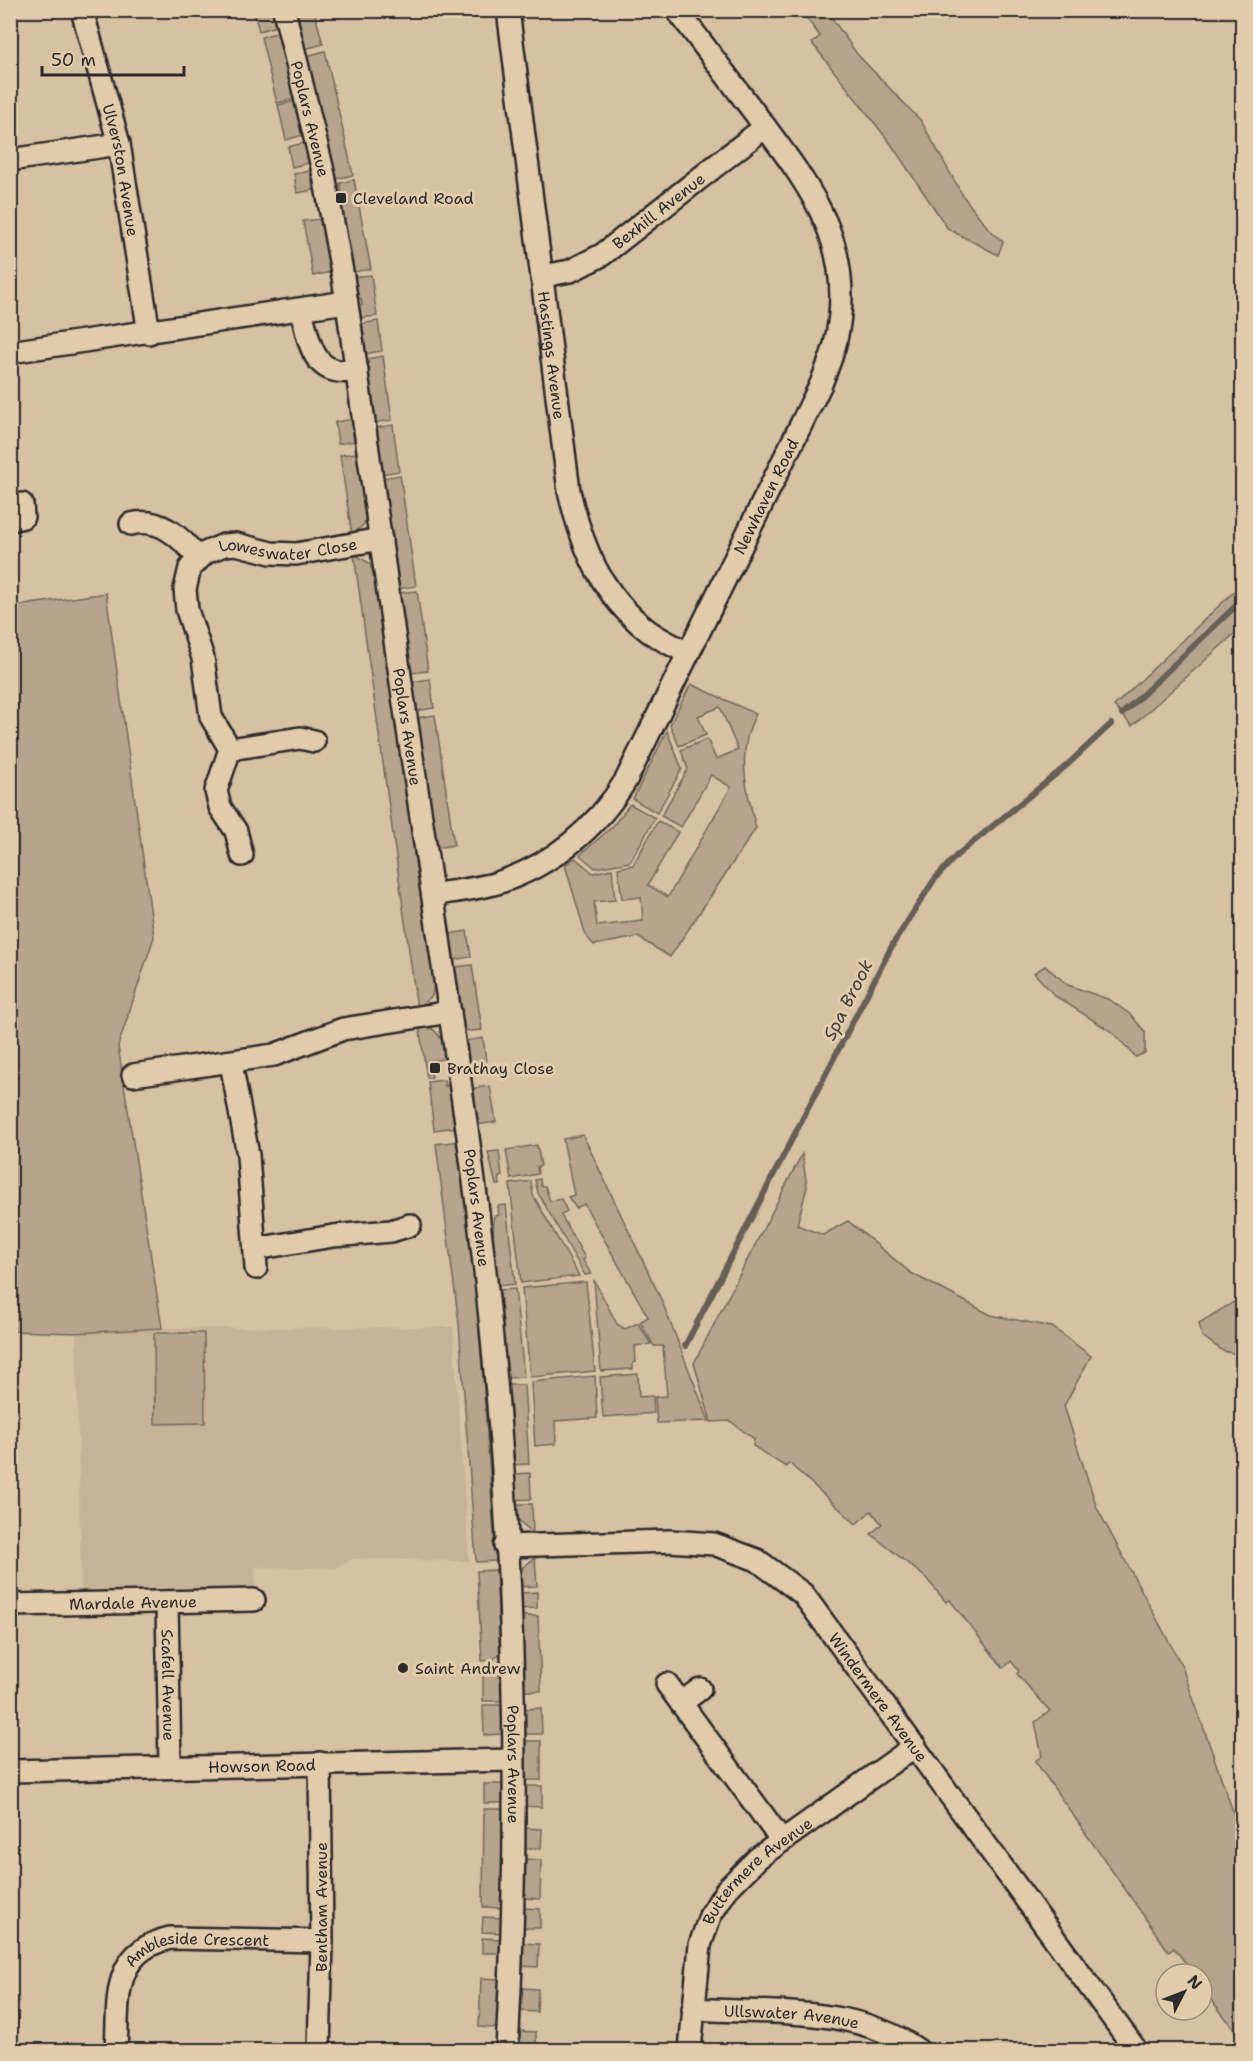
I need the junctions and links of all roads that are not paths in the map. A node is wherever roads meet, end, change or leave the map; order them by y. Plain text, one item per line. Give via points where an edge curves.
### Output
1 (82, 10) edge
2 (284, 10) edge
3 (508, 10) edge
4 (677, 10) edge
5 (765, 127) junction
6 (119, 144) junction
7 (10, 160) edge
8 (543, 276) junction
9 (346, 302) junction
10 (301, 310) junction
11 (150, 333) junction
12 (10, 352) edge
13 (357, 370) junction
14 (127, 526) dead end
15 (381, 539) junction
16 (198, 558) junction
17 (688, 653) junction
18 (314, 741) dead end
19 (230, 749) junction
20 (243, 859) dead end
21 (433, 895) junction
22 (450, 1012) junction
23 (231, 1063) junction
24 (133, 1073) dead end
25 (412, 1223) dead end
26 (505, 1546) junction
27 (254, 1600) dead end
28 (167, 1603) junction
29 (10, 1605) edge
30 (668, 1684) dead end
31 (700, 1689) dead end
32 (681, 1703) junction
33 (915, 1746) junction
34 (513, 1760) junction
35 (320, 1763) junction
36 (170, 1767) junction
37 (10, 1771) edge
38 (782, 1841) junction
39 (322, 1941) junction
40 (693, 2009) junction
41 (116, 2050) edge
42 (320, 2050) edge
43 (507, 2050) edge
44 (690, 2050) edge
45 (918, 2050) edge
46 (1136, 2050) edge

1 - 6 street, Ulverston Avenue
2 - 9 street, Poplars Avenue via 324,175
3 - 8 street, Hastings Avenue
4 - 5 street, Newhaven Road
5 - 8 street, Bexhill Avenue via 602,255 570,271
5 - 17 street, Newhaven Road via 798,169 827,219 838,259 841,299 836,340 821,384
6 - 7 street
6 - 11 street, Ulverston Avenue
8 - 17 street, Hastings Avenue via 569,491 584,548 599,576 631,616 649,632
9 - 10 street
9 - 13 street, Poplars Avenue
10 - 11 street
10 - 13 street via 311,346 324,366 335,373
11 - 12 street
13 - 15 street, Poplars Avenue
14 - 16 street, Loweswater Close via 150,522 166,528
15 - 16 street, Loweswater Close via 289,554 224,545
15 - 21 street, Poplars Avenue
16 - 19 street, Loweswater Close via 186,577 185,599 203,658 211,717
17 - 21 street, Newhaven Road via 626,780 589,828 556,853 512,877
18 - 19 street via 300,738
19 - 20 street via 216,790 220,807 236,831
21 - 22 street, Poplars Avenue
22 - 23 street via 343,1029 274,1055
22 - 26 street, Poplars Avenue via 486,1289
23 - 24 street
23 - 25 street via 248,1155 256,1259 333,1236 391,1231
26 - 33 street, Windermere Avenue via 670,1541 714,1544 757,1560 803,1594
26 - 34 street, Poplars Avenue
27 - 28 street, Mardale Avenue
28 - 29 street, Mardale Avenue
28 - 36 street, Scafell Avenue
30 - 32 street
31 - 32 street
32 - 38 street
33 - 38 street, Buttermere Avenue
33 - 46 street, Windermere Avenue
34 - 35 street, Howson Road
34 - 43 street, Poplars Avenue
35 - 36 street, Howson Road
35 - 39 street, Bentham Avenue
36 - 37 street, Howson Road
38 - 40 street, Buttermere Avenue via 737,1877 710,1916 698,1952
39 - 41 street, Ambleside Crescent via 170,1938 148,1945 131,1959 121,1980
39 - 42 street, Bentham Avenue
40 - 44 street, Buttermere Avenue
40 - 45 street, Ullswater Avenue via 837,2019 876,2029

